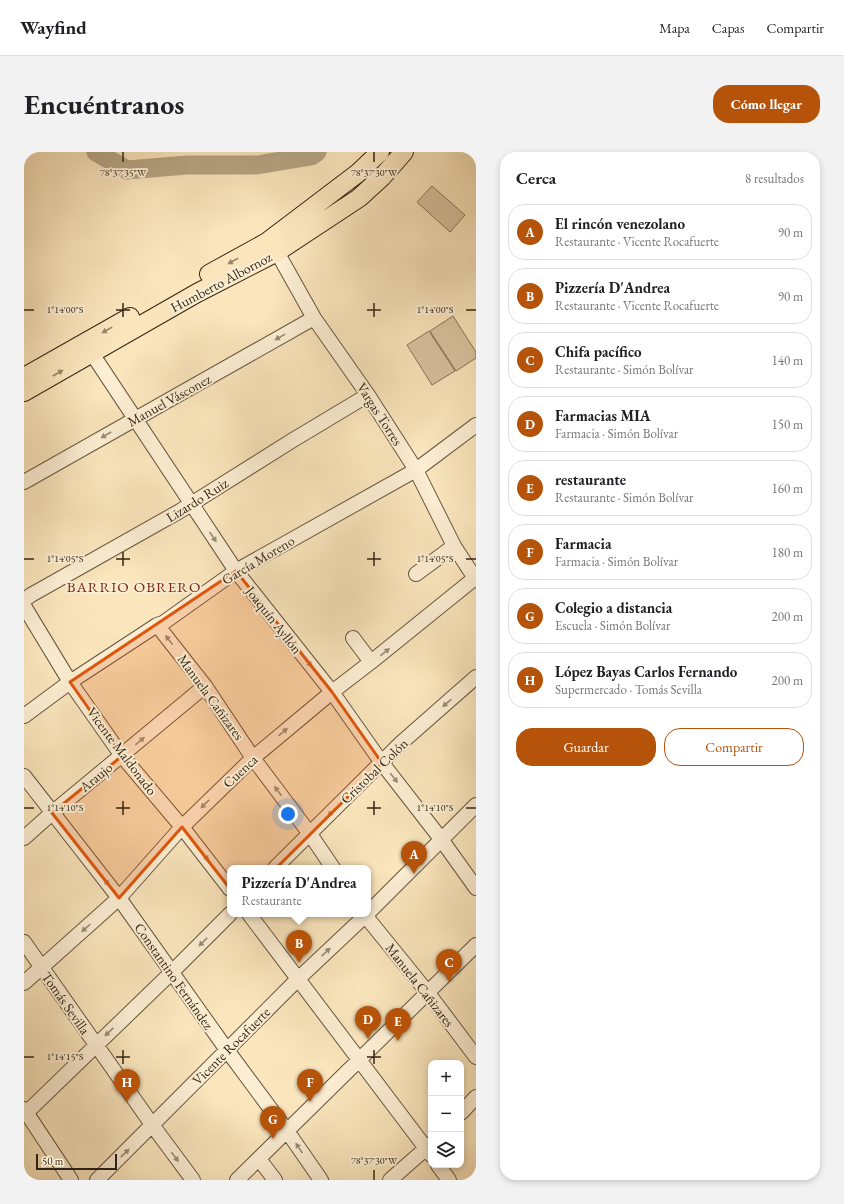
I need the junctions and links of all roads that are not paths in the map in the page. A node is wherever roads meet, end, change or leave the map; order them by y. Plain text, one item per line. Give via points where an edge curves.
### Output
1 (380, 152) edge
2 (404, 152) edge
3 (272, 247) junction
4 (314, 318) junction
5 (88, 348) junction
6 (24, 377) edge
7 (24, 392) edge
8 (368, 394) junction
9 (134, 419) junction
10 (476, 424) edge
11 (416, 470) junction
12 (24, 482) edge
13 (191, 504) junction
14 (454, 546) junction
15 (236, 571) junction
16 (416, 574) dead end
17 (476, 579) edge
18 (24, 600) edge
19 (24, 606) edge
20 (157, 624) junction
21 (353, 638) dead end
22 (371, 662) junction
23 (476, 678) edge
24 (70, 682) junction
25 (205, 686) junction
26 (332, 692) junction
27 (24, 716) edge
28 (122, 756) junction
29 (253, 758) junction
30 (382, 763) junction
31 (24, 776) edge
32 (476, 805) edge
33 (52, 813) junction
34 (182, 827) junction
35 (310, 834) junction
36 (24, 838) edge
37 (441, 840) junction
38 (279, 865) edge
39 (331, 865) edge
40 (227, 886) edge
41 (476, 888) edge
42 (119, 898) junction
43 (371, 909) edge
44 (227, 917) edge
45 (251, 917) edge
46 (363, 917) edge
47 (368, 917) edge
48 (24, 942) edge
49 (476, 945) edge
50 (41, 967) junction
51 (171, 973) junction
52 (298, 979) junction
53 (24, 983) edge
54 (428, 993) junction
55 (96, 1045) junction
56 (227, 1050) junction
57 (476, 1057) edge
58 (360, 1060) junction
59 (476, 1097) edge
60 (464, 1110) edge
61 (25, 1112) edge
62 (153, 1126) junction
63 (287, 1131) junction
64 (428, 1148) edge
65 (428, 1150) edge
66 (259, 1159) junction
67 (440, 1168) edge
68 (71, 1180) edge
69 (97, 1180) edge
70 (193, 1180) edge
71 (237, 1180) edge
72 (274, 1180) edge
73 (321, 1180) edge
74 (390, 1180) edge
75 (449, 1180) edge

1 - 3 main road, Humberto Albornoz
2 - 3 main road, Humberto Albornoz via 359,198
3 - 4 street, Vargas Torres
3 - 5 main road, Humberto Albornoz
4 - 8 street, Vargas Torres
4 -> 9 street, Manuel Vásconez
5 - 6 main road, Humberto Albornoz
7 -> 5 main road, Humberto Albornoz
5 - 9 street, Joaquín Ayllón
8 - 11 street, Vargas Torres
8 - 13 street, Lizardo Ruiz
9 -> 12 street, Manuel Vásconez
9 - 13 street, Joaquín Ayllón
10 - 11 street, García Moreno
11 - 14 street, Vargas Torres
11 - 15 street, García Moreno
13 -> 15 street, Joaquín Ayllón
13 - 18 street, Lizardo Ruiz
14 - 16 street
14 - 17 street, Vargas Torres
15 - 20 street, García Moreno via 163,623
15 -> 26 street, Joaquín Ayllón
22 -> 17 street, Cuenca
19 - 24 street, Vicente Maldonado
20 - 24 street, García Moreno
25 -> 20 street, Manuela Cañizares
21 - 22 street
22 - 26 street, Cuenca
23 -> 30 street, Cristobal Colón via 401,743
24 - 27 street, García Moreno
24 - 28 street, Vicente Maldonado
28 -> 25 street, Araujo
25 - 29 street, Manuela Cañizares
29 -> 26 street, Cuenca
26 - 30 street, Joaquín Ayllón
28 - 33 street, Araujo
28 - 34 street, Vicente Maldonado
29 -> 34 street, Cuenca
35 -> 29 street, Manuela Cañizares
30 -> 35 street, Cristobal Colón
30 -> 37 street, Joaquín Ayllón
31 - 33 street, Constantino Fernández
32 - 37 street, Vicente Rocafuerte
33 - 36 street, Araujo
42 -> 33 street, Constantino Fernández
34 -> 40 street, Vicente Maldonado
34 - 42 street, Cuenca
35 - 38 street, Cristobal Colón
35 - 39 street, Manuela Cañizares
37 - 41 street, Joaquín Ayllón
37 - 43 street, Vicente Rocafuerte
42 -> 50 street, Cuenca
42 - 51 street, Constantino Fernández
44 -> 51 street
45 - 52 street
52 -> 46 street, Vicente Rocafuerte
47 - 54 street, Manuela Cañizares
48 - 50 street, Tomás Sevilla
49 - 54 street
50 - 53 street, Cuenca
50 - 55 street, Tomás Sevilla
51 -> 55 street
51 - 56 street, Constantino Fernández
52 - 56 street, Vicente Rocafuerte
52 - 58 street
54 - 57 street, Manuela Cañizares
54 - 58 street
55 - 61 street
55 - 62 street, Tomás Sevilla
56 - 62 street, Vicente Rocafuerte
56 - 63 street, Constantino Fernández
58 - 63 street
58 - 64 street
59 - 60 street
61 - 68 street
69 -> 62 street, Vicente Rocafuerte
62 -> 70 street, Tomás Sevilla
63 - 66 street
73 -> 63 street, Constantino Fernández
65 - 74 street
66 - 71 street
66 - 72 street
67 - 75 street

